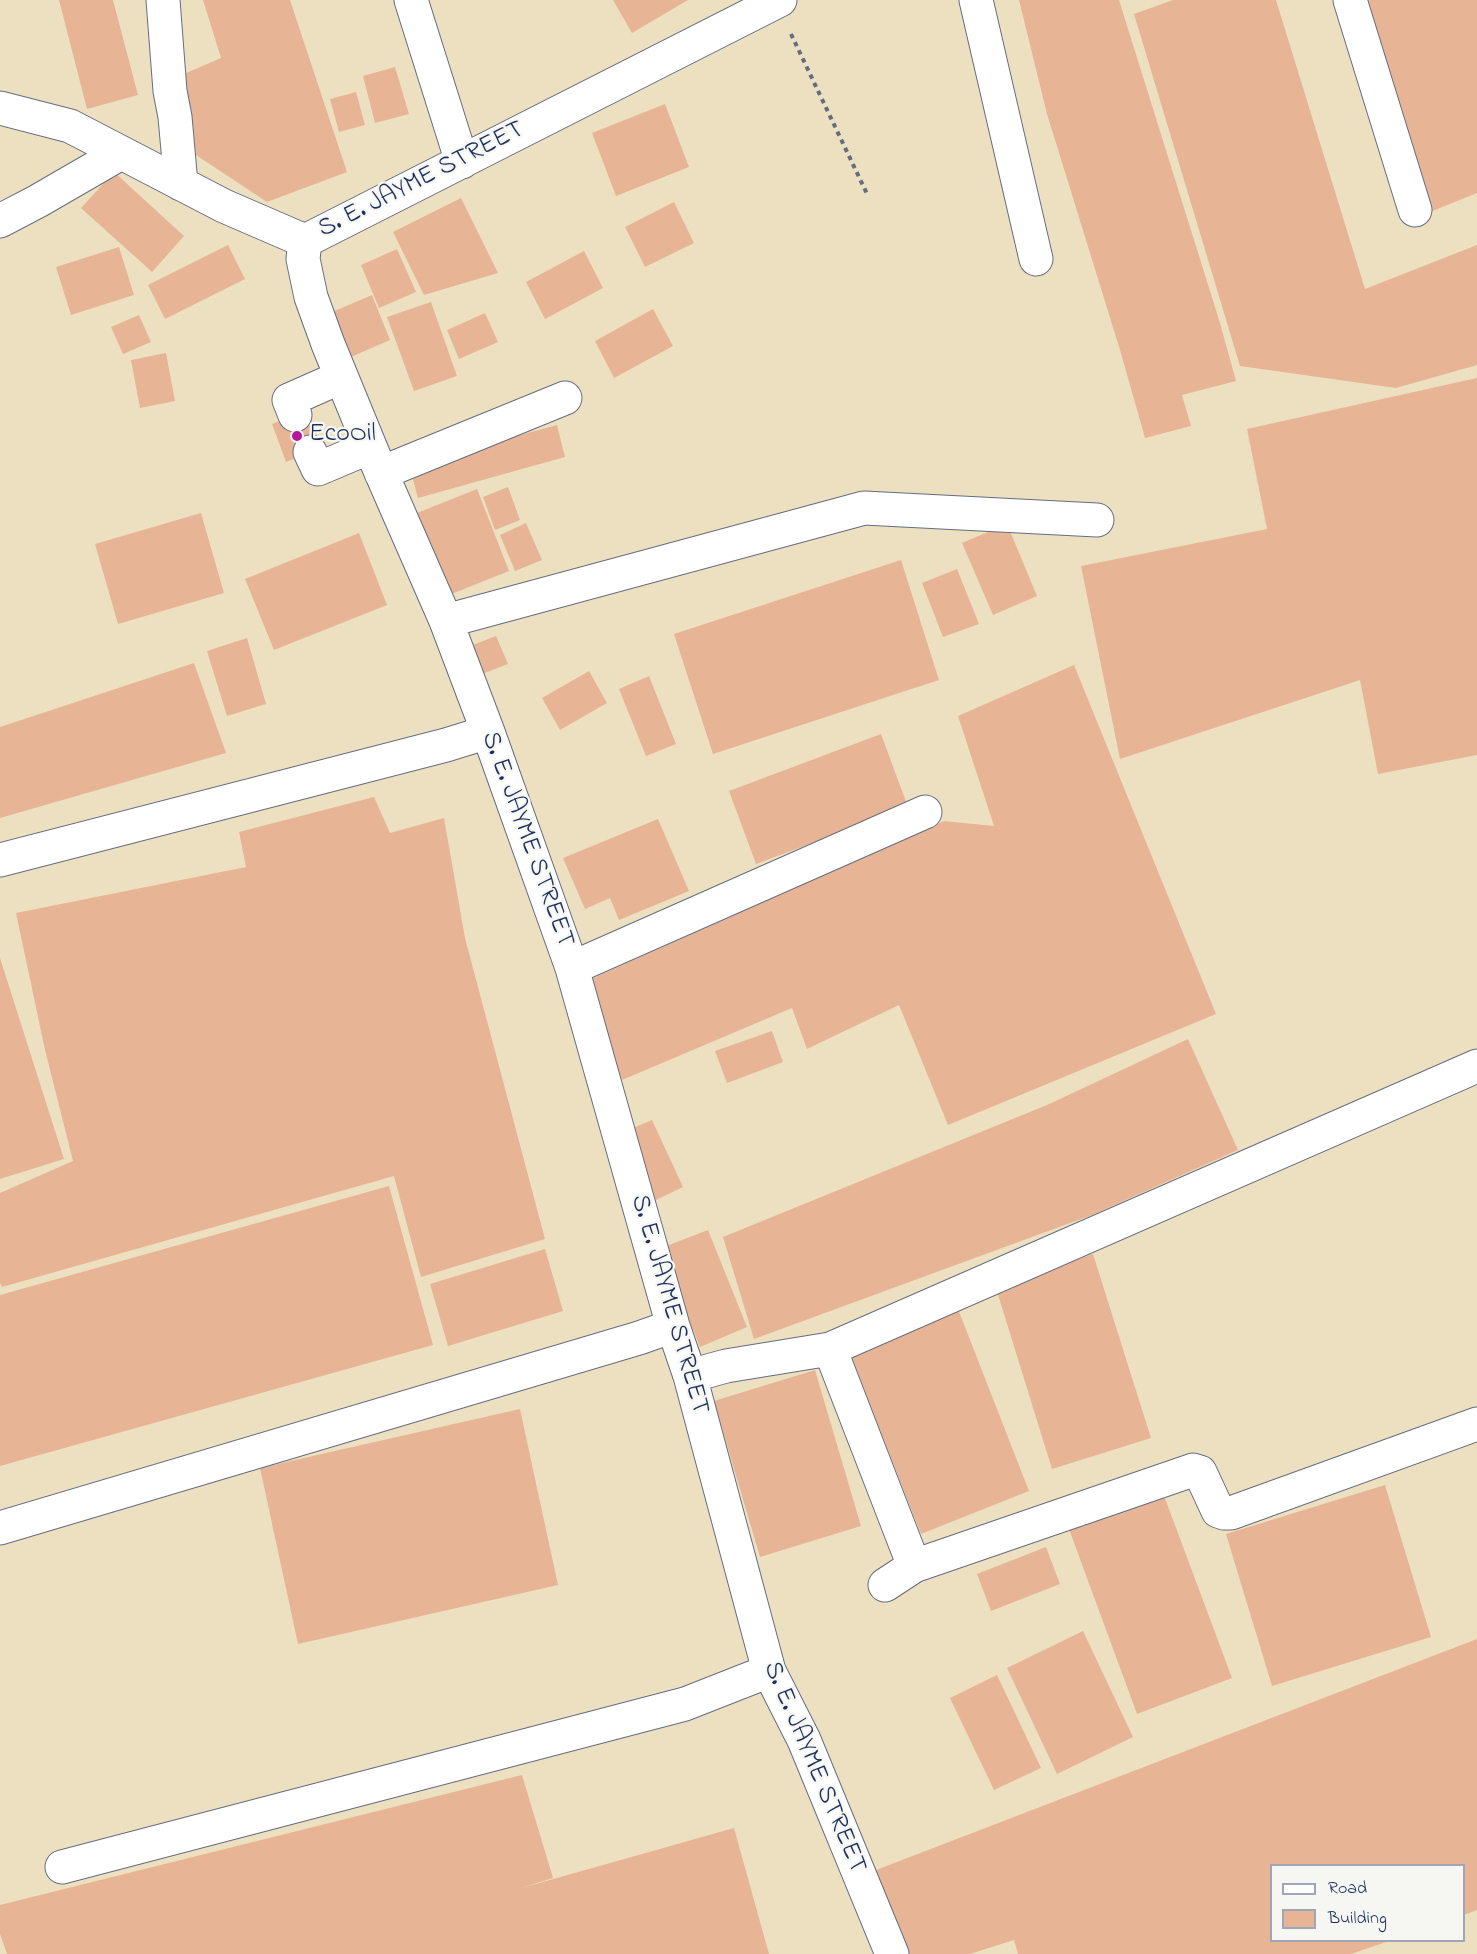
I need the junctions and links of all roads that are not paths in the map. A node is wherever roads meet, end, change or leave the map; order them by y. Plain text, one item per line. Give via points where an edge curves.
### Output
1 (163, 0) edge
2 (411, 0) edge
3 (976, 0) edge
4 (1350, 0) edge
5 (777, 1) edge
6 (0, 108) edge
7 (121, 153) junction
8 (462, 162) junction
9 (181, 184) junction
10 (1415, 210) dead end
11 (0, 221) edge
12 (305, 240) junction
13 (1036, 259) dead end
14 (341, 377) junction
15 (565, 398) dead end
16 (295, 415) dead end
17 (310, 452) dead end
18 (376, 460) junction
19 (1097, 520) dead end
20 (446, 621) junction
21 (488, 732) junction
22 (925, 812) dead end
23 (0, 860) edge
24 (572, 968) junction
25 (1477, 1066) edge
26 (673, 1326) junction
27 (830, 1348) junction
28 (690, 1376) junction
29 (1477, 1424) edge
30 (0, 1528) edge
31 (914, 1566) junction
32 (885, 1585) dead end
33 (769, 1671) junction
34 (62, 1867) dead end
35 (892, 1954) edge

1 - 9 street
2 - 8 street
3 - 13 street
4 - 10 street
5 - 8 street, S. E. JAYME STREET
6 - 7 street via 69,126
7 - 9 street
7 - 11 street
8 - 12 street, S. E. JAYME STREET
9 - 12 street
12 - 14 street, S. E. JAYME STREET via 303,259 311,297
14 - 16 street via 289,400
14 - 18 street, S. E. JAYME STREET
15 - 18 street
17 - 18 street via 318,469
18 - 20 street, S. E. JAYME STREET
19 - 20 street via 864,508
20 - 21 street, S. E. JAYME STREET
21 - 23 street
21 - 24 street, S. E. JAYME STREET
22 - 24 street
24 - 26 street, S. E. JAYME STREET
25 - 27 street
26 - 28 street, S. E. JAYME STREET
26 - 30 street
27 - 28 street
27 - 31 street
28 - 33 street, S. E. JAYME STREET
29 - 31 street via 1231,1513 1218,1511 1200,1472 1193,1470
31 - 32 street
33 - 34 street via 685,1704
33 - 35 street, S. E. JAYME STREET via 804,1740

